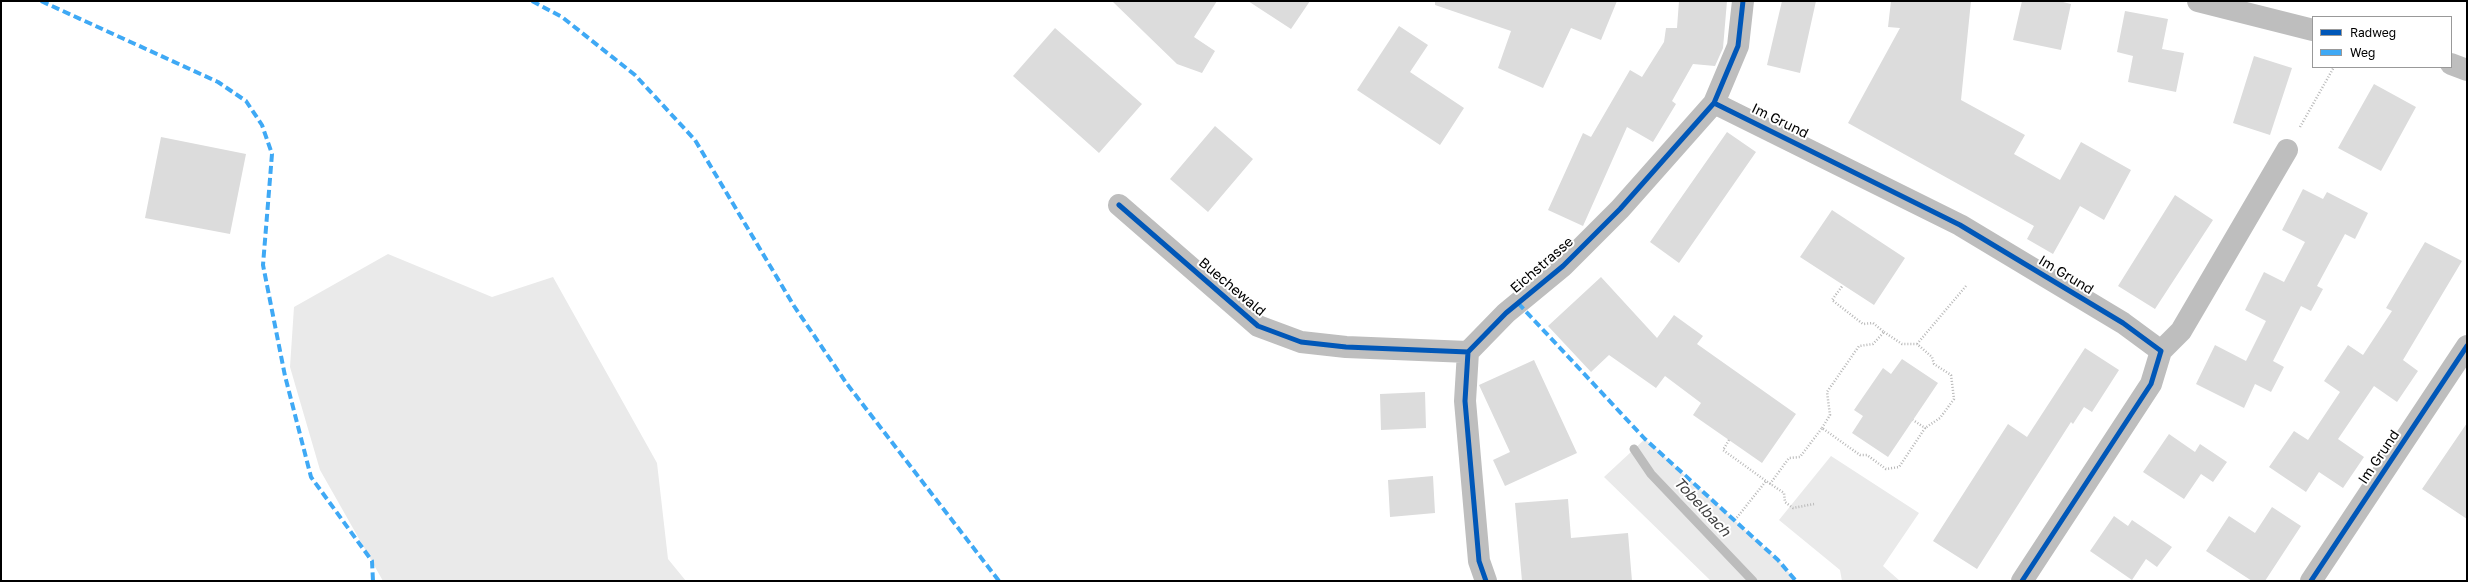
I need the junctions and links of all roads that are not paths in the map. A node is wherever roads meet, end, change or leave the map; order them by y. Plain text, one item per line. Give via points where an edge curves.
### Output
1 (1743, 1) edge
2 (2198, 1) edge
3 (2312, 30) edge
4 (2452, 64) edge
5 (2467, 70) edge
6 (1714, 102) junction
7 (2287, 150) road end
8 (1118, 205) dead end
9 (2467, 346) edge
10 (2161, 351) junction
11 (1468, 352) junction
12 (1486, 581) edge
13 (2022, 581) edge
14 (2310, 581) edge

1 - 6 street, Eichstrasse via 1738,46
2 - 3 street
4 - 5 street
6 - 10 street, Im Grund via 1960,225 2123,323
6 - 11 street, Eichstrasse via 1620,209 1563,266 1506,313
7 - 10 street via 2181,331
8 - 11 street, Buechewald via 1258,326 1301,342 1346,347
9 - 14 street, Im Grund
10 - 13 street via 2151,384
11 - 12 street via 1465,401 1479,561

